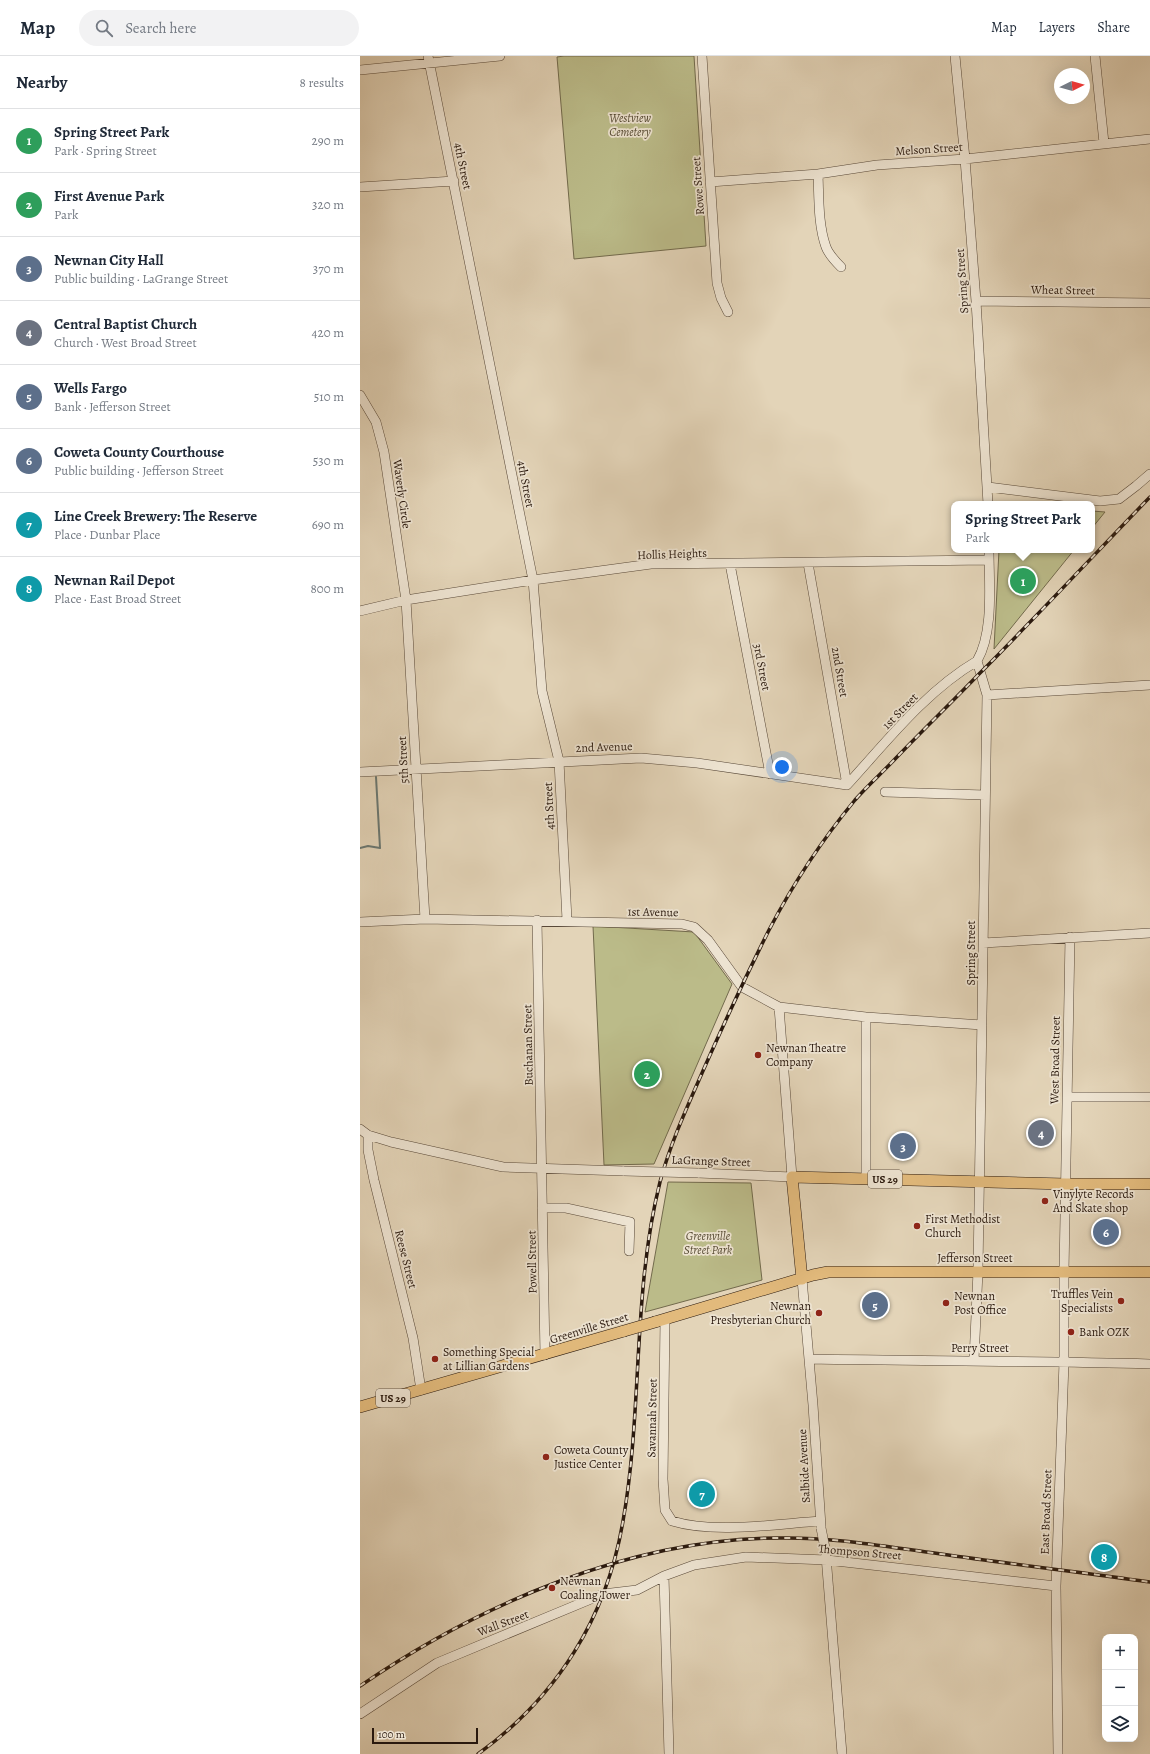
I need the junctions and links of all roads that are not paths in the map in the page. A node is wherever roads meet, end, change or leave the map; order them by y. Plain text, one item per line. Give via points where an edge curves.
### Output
1 (500, 56) edge
2 (702, 56) edge
3 (955, 56) edge
4 (1095, 56) edge
5 (429, 59) edge
6 (360, 70) edge
7 (1150, 139) edge
8 (1104, 143) junction
9 (965, 159) junction
10 (818, 174) junction
11 (454, 181) junction
12 (710, 182) junction
13 (360, 187) edge
14 (841, 267) dead end
15 (976, 301) junction
16 (1150, 303) edge
17 (728, 312) dead end
18 (360, 395) edge
19 (1150, 474) edge
20 (988, 486) junction
21 (988, 501) edge
22 (989, 553) edge
23 (989, 560) junction
24 (808, 563) junction
25 (730, 564) junction
26 (533, 580) junction
27 (406, 600) junction
28 (360, 611) edge
29 (977, 661) junction
30 (1150, 685) edge
31 (987, 696) junction
32 (559, 761) junction
33 (416, 770) junction
34 (360, 772) edge
35 (770, 774) junction
36 (848, 785) junction
37 (885, 792) dead end
38 (985, 795) junction
39 (425, 918) junction
40 (537, 920) junction
41 (567, 920) junction
42 (360, 922) edge
43 (1150, 933) edge
44 (1070, 937) junction
45 (983, 943) junction
46 (779, 1007) junction
47 (866, 1017) junction
48 (982, 1025) junction
49 (1067, 1097) junction
50 (1150, 1097) edge
51 (360, 1129) edge
52 (368, 1135) junction
53 (541, 1169) junction
54 (792, 1177) junction
55 (866, 1178) junction
56 (978, 1181) junction
57 (1066, 1184) junction
58 (1150, 1184) edge
59 (542, 1208) junction
60 (629, 1252) dead end
61 (801, 1265) junction
62 (978, 1271) junction
63 (828, 1272) junction
64 (1064, 1272) junction
65 (1150, 1272) edge
66 (802, 1279) junction
67 (660, 1320) junction
68 (545, 1354) junction
69 (809, 1359) junction
70 (974, 1360) junction
71 (1064, 1362) junction
72 (1150, 1364) edge
73 (421, 1390) junction
74 (360, 1407) edge
75 (821, 1525) junction
76 (826, 1557) junction
77 (664, 1576) junction
78 (1056, 1586) junction
79 (360, 1714) edge
80 (669, 1754) edge
81 (842, 1754) edge
82 (1058, 1754) edge

1 - 5 street
2 - 12 street, Rowe Street
3 - 9 street, Spring Street
4 - 8 street
5 - 6 street
5 - 11 street, 4th Street
7 - 8 street, Melson Street
8 - 9 street, Melson Street
9 - 10 street, Melson Street via 877,165
9 - 15 street, Spring Street
10 - 12 street, Melson Street
10 - 14 street via 825,246
11 - 13 street
11 - 26 street, 4th Street
12 - 17 street, Rowe Street via 717,283
15 - 16 street, Wheat Street
15 - 20 street, Spring Street
18 - 27 street, Waverly Circle via 376,422 384,452
19 - 20 street via 1119,498 1100,501
20 - 21 street, Spring Street
22 - 23 street
23 - 24 street, Hollis Heights
23 - 29 street via 988,632 983,651
24 - 25 street, Hollis Heights
24 - 36 street, 2nd Street
25 - 26 street, Hollis Heights via 651,564
25 - 35 street, 3rd Street
26 - 27 street, Hollis Heights
26 - 32 street, 4th Street via 542,691
27 - 28 street, Hollis Heights
27 - 33 street, 5th Street
29 - 31 street, Spring Street
29 - 36 street, 1st Street via 955,674 913,713
30 - 31 street
31 - 38 street, Spring Street
32 - 33 street, 2nd Avenue
32 - 35 street, 2nd Avenue via 641,758
32 - 41 street, 4th Street
33 - 34 street, 2nd Avenue
33 - 39 street, 5th Street
35 - 36 street, 2nd Avenue
37 - 38 street
38 - 45 street, Spring Street
39 - 40 street, 1st Avenue
39 - 42 street, 1st Avenue
40 - 41 street, 1st Avenue
40 - 53 street, Buchanan Street
41 - 46 street, 1st Avenue via 682,924 694,927 708,940 742,987
43 - 44 street
44 - 45 street
44 - 49 street, West Broad Street
45 - 48 street, Spring Street
46 - 47 street, 1st Avenue
46 - 54 street
47 - 48 street, 1st Avenue
47 - 55 street
48 - 56 street, Spring Street
49 - 50 street
49 - 57 street, West Broad Street
51 - 52 street, LaGrange Street
52 - 53 street, LaGrange Street via 503,1167
52 - 73 street, Reese Street via 374,1180 413,1338
53 - 54 street, LaGrange Street, bridge
53 - 59 street, Powell Street
54 - 55 main road, LaGrange Street / US 29
54 - 61 main road, Salbide Avenue
55 - 56 main road, LaGrange Street / US 29
56 - 57 main road, LaGrange Street / US 29
56 - 62 street, Spring Street
57 - 58 main road, US 29
57 - 64 street, West Broad Street
59 - 60 street via 566,1208 630,1222
59 - 68 street, Powell Street
61 - 63 main road via 808,1269
61 - 66 main road, Salbide Avenue
62 - 63 main road, Jefferson Street / US 29
62 - 64 main road, Jefferson Street / US 29
62 - 70 street, Spring Street
63 - 66 main road, Jefferson Street / US 29
64 - 65 main road, Jefferson Street / US 29
64 - 71 street, East Broad Street
66 - 67 main road, Greenville Street / US 29
66 - 69 street, Salbide Avenue
67 - 68 main road, Greenville Street / US 29, bridge
67 - 75 street, Savannah Street via 663,1479 665,1510 672,1521 708,1528
68 - 73 main road, Greenville Street / US 29
69 - 70 street, Perry Street
69 - 75 street, Salbide Avenue
70 - 71 street, Perry Street
71 - 72 street, Perry Street
71 - 78 street, East Broad Street
73 - 74 main road, Greenville Street / US 29
75 - 76 street, Salbide Avenue, bridge
76 - 77 street, Thompson Street via 735,1558 694,1565
76 - 78 street, Thompson Street
76 - 81 street, Salbide Avenue
77 - 79 street, Wall Street via 638,1590 603,1594 437,1663
77 - 80 street
78 - 82 street, East Broad Street

